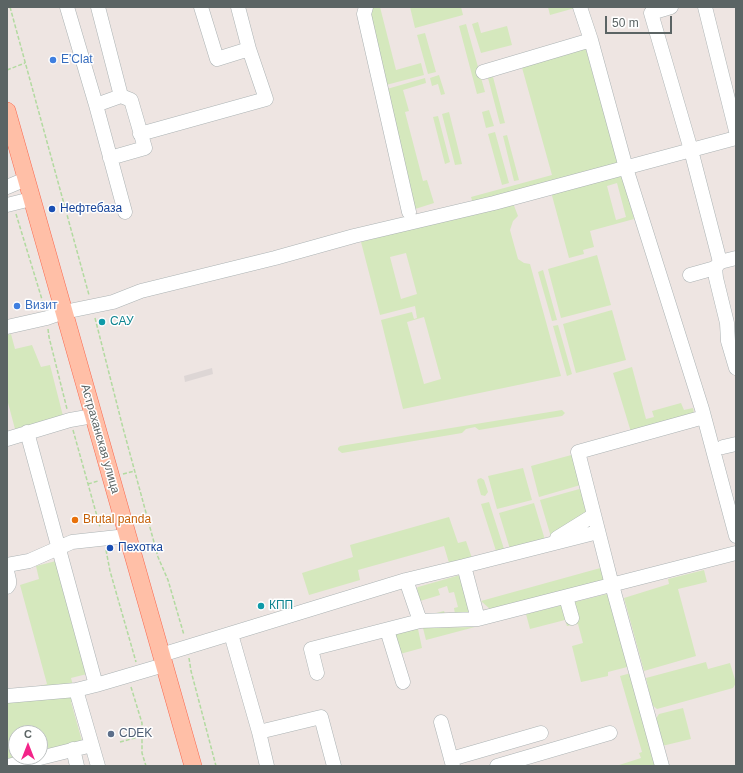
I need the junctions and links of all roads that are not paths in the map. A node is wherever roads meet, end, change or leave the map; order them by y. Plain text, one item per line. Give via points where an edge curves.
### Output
1 (67, 7) edge
2 (98, 7) edge
3 (201, 7) edge
4 (238, 7) edge
5 (366, 7) edge
6 (580, 7) edge
7 (671, 7) edge
8 (705, 7) edge
9 (591, 40) junction
10 (249, 49) junction
11 (484, 72) dead end
12 (121, 96) junction
13 (96, 105) junction
14 (7, 111) edge
15 (736, 130) edge
16 (140, 134) junction
17 (736, 138) edge
18 (692, 150) junction
19 (110, 158) junction
20 (626, 168) junction
21 (26, 179) junction
22 (7, 187) edge
23 (32, 199) junction
24 (10, 204) edge
25 (125, 212) dead end
26 (408, 212) dead end
27 (736, 258) edge
28 (718, 265) junction
29 (690, 275) dead end
30 (64, 312) junction
31 (7, 327) edge
32 (732, 333) edge
33 (736, 368) edge
34 (93, 416) junction
35 (704, 417) junction
36 (27, 432) junction
37 (7, 438) edge
38 (733, 508) edge
39 (594, 515) junction
40 (598, 532) junction
41 (127, 536) junction
42 (736, 536) edge
43 (544, 546) junction
44 (58, 547) junction
45 (736, 553) edge
46 (7, 565) edge
47 (464, 566) junction
48 (7, 571) edge
49 (406, 580) junction
50 (612, 585) junction
51 (7, 587) edge
52 (566, 597) junction
53 (572, 618) dead end
54 (478, 619) junction
55 (420, 621) junction
56 (387, 630) junction
57 (231, 634) junction
58 (163, 660) junction
59 (317, 672) dead end
60 (403, 682) dead end
61 (96, 685) junction
62 (76, 690) junction
63 (7, 696) edge
64 (441, 722) dead end
65 (259, 732) junction
66 (541, 733) dead end
67 (610, 733) dead end
68 (92, 745) junction
69 (73, 750) junction
70 (452, 762) edge
71 (8, 766) edge
72 (77, 766) edge
73 (98, 766) edge
74 (193, 766) edge
75 (267, 766) edge
76 (334, 766) edge
77 (497, 766) edge
78 (662, 766) edge

1 - 13 lane
2 - 12 lane
3 - 10 lane via 217,59
4 - 10 lane
5 - 26 lane via 364,14
6 - 9 lane
7 - 18 lane via 651,13
8 - 15 lane
9 - 11 lane
9 - 20 lane
10 - 16 lane via 266,99
12 - 13 lane
12 - 16 lane via 131,100
13 - 19 lane
14 - 21 main road, Астраханская улица
16 - 19 lane via 145,148
17 - 18 lane
18 - 20 lane
18 - 28 lane
19 - 25 lane
20 - 30 lane via 354,236 141,292 113,302
20 - 35 lane
21 - 22 lane
21 - 23 main road, Астраханская улица
23 - 24 lane
23 - 30 main road, Астраханская улица
27 - 28 lane
28 - 29 lane
28 - 32 lane via 716,278 727,323
30 - 31 lane
30 - 34 main road, Астраханская улица
32 - 33 lane via 728,342
34 - 36 lane
34 - 41 main road, Астраханская улица
35 - 38 lane
35 - 39 lane via 578,452
36 - 37 lane
36 - 44 lane
38 - 42 lane
39 - 40 lane
39 - 43 lane
40 - 43 lane
40 - 50 lane
41 - 44 lane via 72,542
41 - 58 main road, Астраханская улица
43 - 47 lane
44 - 46 lane via 30,561
44 - 61 lane
45 - 50 lane
47 - 49 lane
47 - 54 lane
48 - 51 lane
49 - 55 lane
49 - 57 lane
50 - 52 lane
50 - 78 lane
52 - 53 lane
52 - 54 lane
54 - 55 lane
55 - 56 lane
56 - 59 lane via 311,649
56 - 60 lane
57 - 58 lane via 188,648
57 - 65 lane
58 - 61 lane via 128,676
58 - 74 main road, Астраханская улица
61 - 62 lane
62 - 63 lane
62 - 68 lane
64 - 70 lane
65 - 75 lane
65 - 76 lane via 321,717
66 - 70 lane
67 - 77 lane
68 - 69 lane
68 - 73 lane
69 - 71 lane
69 - 72 lane

